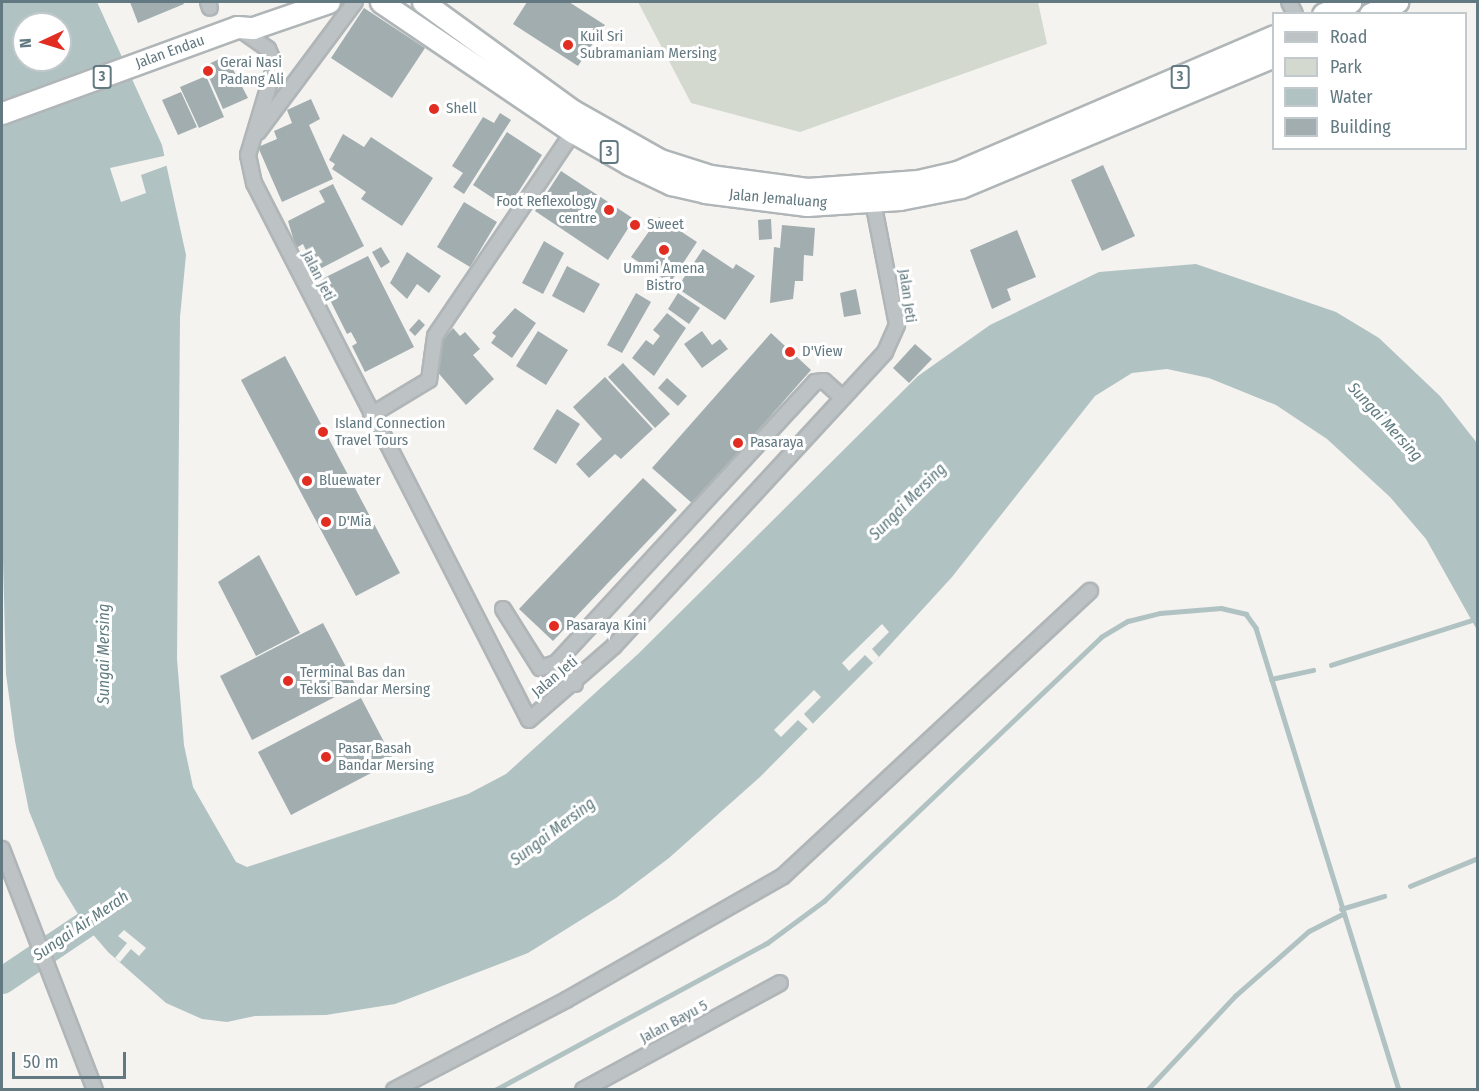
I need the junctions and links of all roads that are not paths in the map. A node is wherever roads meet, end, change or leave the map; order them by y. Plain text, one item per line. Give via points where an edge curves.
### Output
1 (288, 2) edge
2 (329, 2) edge
3 (355, 2) edge
4 (381, 2) edge
5 (423, 2) edge
6 (1350, 2) edge
7 (1397, 2) edge
8 (1328, 12) edge
9 (1374, 12) edge
10 (237, 27) junction
11 (1272, 37) edge
12 (1272, 57) edge
13 (2, 113) edge
14 (573, 132) junction
15 (251, 142) junction
16 (873, 201) junction
17 (843, 398) junction
18 (371, 415) junction
19 (1090, 591) dead end
20 (503, 609) dead end
21 (556, 663) junction
22 (575, 684) junction
23 (2, 849) edge
24 (780, 983) dead end
25 (95, 1089) edge
26 (394, 1089) edge
27 (583, 1089) edge

1 - 10 highway, Jalan Endau / 3 via 249,16
2 - 10 highway, Jalan Endau / 3 via 253,28
3 - 15 street
4 - 14 highway, Jalan Jemaluang / 3
5 - 11 highway, Jalan Jemaluang / 3 via 573,111 660,160 710,176 807,189 918,181 957,172
6 - 8 highway
7 - 9 highway
10 - 13 highway, Jalan Endau / 3
10 - 15 street, Jalan Jeti via 260,41 275,65
12 - 16 highway, Jalan Jemaluang / 3 via 961,187
14 - 16 highway, Jalan Jemaluang / 3 via 671,184 705,192 807,205
14 - 18 street via 435,336 429,380
15 - 18 street, Jalan Jeti via 248,155 254,183
16 - 17 street, Jalan Jeti via 897,325 885,351
17 - 21 street via 824,381 815,382
17 - 22 street, Jalan Jeti
18 - 22 street, Jalan Jeti via 529,720
19 - 26 street via 783,876 566,999
20 - 21 street via 540,668
21 - 22 street
23 - 25 street via 67,1008
24 - 27 street, Jalan Bayu 5

